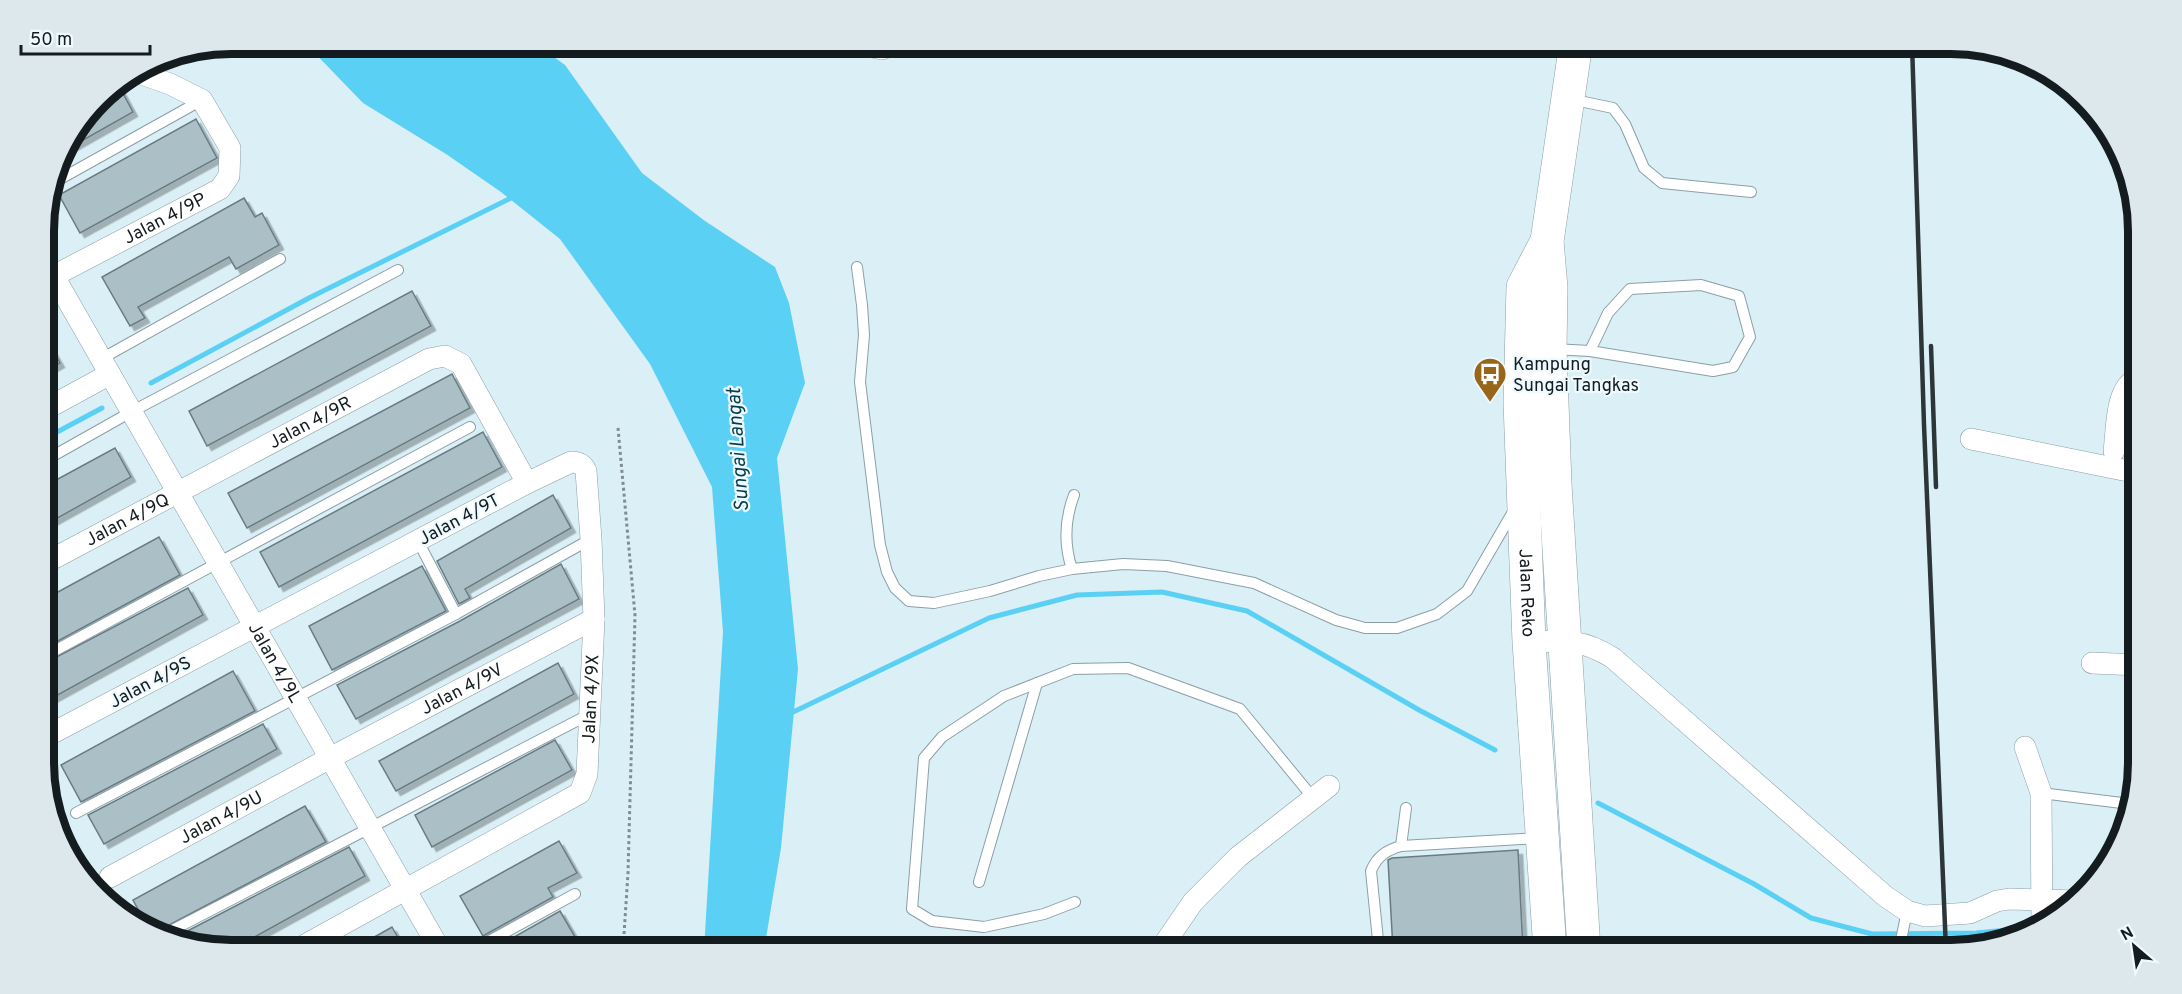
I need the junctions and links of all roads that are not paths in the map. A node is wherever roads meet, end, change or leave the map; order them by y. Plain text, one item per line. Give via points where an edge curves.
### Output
1 (1574, 54) edge
2 (147, 76) edge
3 (1567, 98) junction
4 (202, 100) junction
5 (62, 178) edge
6 (1751, 192) dead end
7 (1547, 241) junction
8 (280, 259) dead end
9 (857, 267) dead end
10 (54, 269) edge
11 (398, 270) dead end
12 (54, 283) edge
13 (1550, 349) junction
14 (1590, 351) junction
15 (106, 367) junction
16 (2128, 386) edge
17 (54, 403) edge
18 (131, 412) junction
19 (470, 427) dead end
20 (1971, 439) dead end
21 (2114, 451) dead end
22 (54, 456) edge
23 (2128, 471) edge
24 (527, 483) junction
25 (177, 491) junction
26 (1074, 495) dead end
27 (1523, 495) junction
28 (591, 540) junction
29 (418, 541) junction
30 (54, 557) edge
31 (217, 562) junction
32 (1072, 569) junction
33 (456, 614) junction
34 (594, 619) junction
35 (254, 627) junction
36 (1565, 640) junction
37 (1529, 642) junction
38 (54, 651) edge
39 (2092, 663) dead end
40 (2128, 665) edge
41 (1037, 683) junction
42 (294, 697) junction
43 (590, 714) junction
44 (54, 733) edge
45 (2025, 747) dead end
46 (330, 758) junction
47 (1321, 792) joint
48 (2041, 793) junction
49 (2123, 803) edge
50 (1406, 807) dead end
51 (76, 813) dead end
52 (370, 829) junction
53 (1543, 838) junction
54 (1401, 846) junction
55 (110, 877) dead end
56 (980, 882) dead end
57 (406, 891) junction
58 (575, 894) dead end
59 (1075, 902) dead end
60 (2041, 911) edge
61 (1905, 917) junction
62 (173, 930) edge
63 (316, 940) edge
64 (434, 940) edge
65 (491, 940) edge
66 (1167, 940) edge
67 (1378, 940) edge
68 (1549, 940) edge
69 (1583, 940) edge
70 (1901, 940) edge

1 - 3 main road, Jalan Reko
2 - 4 street
3 - 6 lane via 1613,108 1625,124 1644,168 1662,183
3 - 7 main road, Jalan Reko
4 - 5 lane
4 - 10 street, Jalan 4/9P via 230,148 229,176 220,189
7 - 13 main road, Jalan Reko
7 - 27 main road, Jalan Reko via 1523,287
8 - 15 lane
9 - 32 lane via 864,335 860,382 880,545 895,588 909,601 934,603
11 - 18 lane
12 - 15 street, Jalan 4/9L
13 - 14 lane
13 - 36 main road, Jalan Reko
14 - 14 lane via 1713,371 1733,367 1750,337 1739,296 1701,285 1630,289 1608,313
15 - 17 street
15 - 18 street, Jalan 4/9L
16 - 21 street via 2122,393
18 - 22 lane
18 - 25 street, Jalan 4/9L
19 - 31 lane
20 - 23 street
24 - 25 street, Jalan 4/9R via 461,364 445,356 429,359
24 - 28 street, Jalan 4/9X via 571,462 584,465
24 - 29 street, Jalan 4/9T
25 - 30 street, Jalan 4/9Q
25 - 31 street, Jalan 4/9L
26 - 32 lane via 1066,530
27 - 32 lane via 1467,591 1437,614 1397,628 1365,627 1336,620 1254,583 1213,574 1123,564
27 - 37 main road, Jalan Reko
28 - 33 lane
28 - 34 street, Jalan 4/9X
29 - 33 lane
29 - 35 street, Jalan 4/9T
31 - 35 street, Jalan 4/9L
31 - 38 lane
33 - 42 lane
34 - 43 street, Jalan 4/9X
34 - 46 street, Jalan 4/9V
35 - 42 street, Jalan 4/9L
35 - 44 street, Jalan 4/9S
36 - 37 street
36 - 61 street via 1600,649 1613,658
36 - 69 main road, Jalan Reko
37 - 53 main road, Jalan Reko
39 - 40 street
41 - 47 lane via 1073,669 1128,668 1240,709
41 - 56 lane
41 - 59 lane via 1004,696 977,713 942,737 924,758 912,909 932,921 984,927 1044,914
42 - 46 street, Jalan 4/9L
42 - 51 lane
43 - 52 lane
43 - 57 street, Jalan 4/9X via 587,774 580,794
45 - 48 street
46 - 52 street, Jalan 4/9L
46 - 55 street, Jalan 4/9U
47 - 66 street via 1238,857 1193,902
48 - 49 lane
48 - 60 street
50 - 54 lane
52 - 57 street, Jalan 4/9L
52 - 62 lane
53 - 54 lane
53 - 68 main road, Jalan Reko
54 - 67 lane via 1387,850 1371,871
57 - 63 street
57 - 64 street, Jalan 4/9L
58 - 65 lane
60 - 61 street via 2009,898 1970,913
61 - 70 lane

